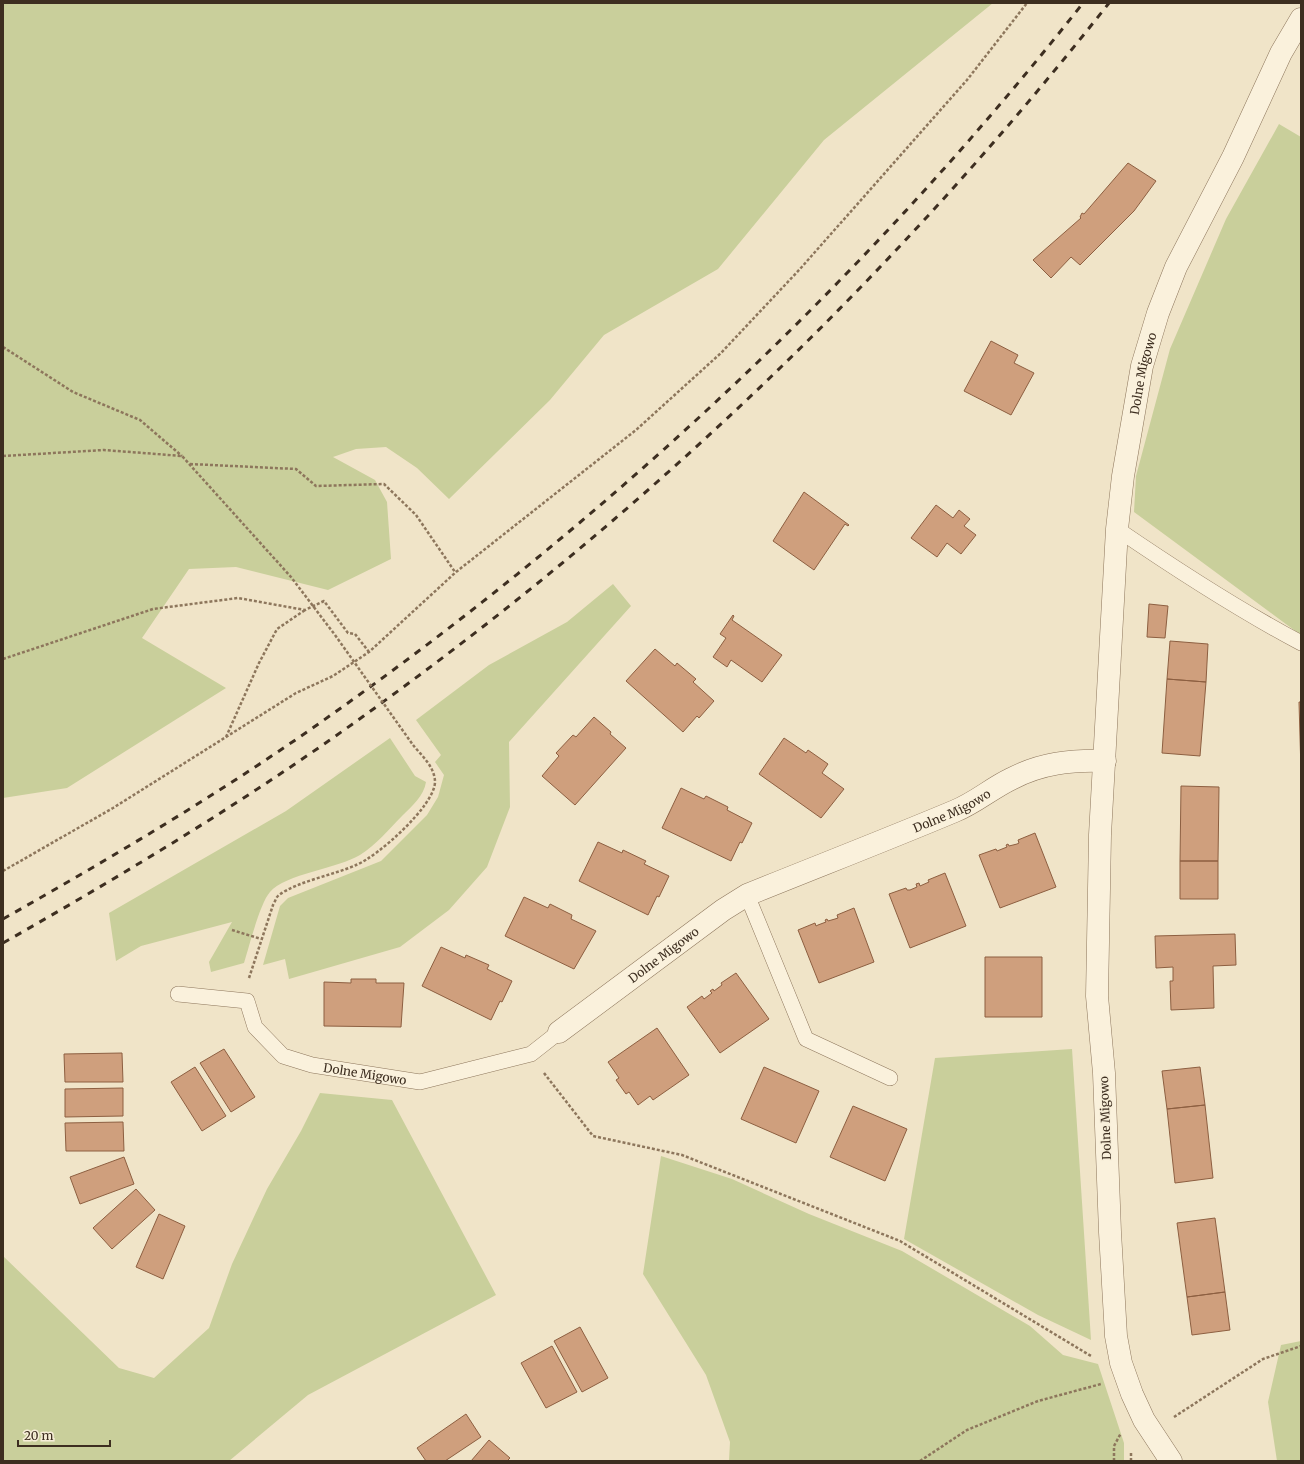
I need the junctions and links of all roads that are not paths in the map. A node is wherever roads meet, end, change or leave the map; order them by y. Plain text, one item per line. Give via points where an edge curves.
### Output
1 (1301, 19) edge
2 (1117, 529) junction
3 (1301, 643) edge
4 (1105, 762) junction
5 (747, 895) junction
6 (178, 994) dead end
7 (559, 1032) joint
8 (890, 1078) dead end
9 (1171, 1461) edge

1 - 2 street, Dolne Migowo via 1281,53 1233,157 1176,266 1158,313 1142,366 1123,476
2 - 3 lane via 1261,622
2 - 4 street, Dolne Migowo
4 - 5 street, Dolne Migowo via 1078,760 1048,764 1031,770 1011,778 958,810
4 - 9 street, Dolne Migowo via 1100,835 1097,996 1104,1073 1115,1329 1124,1370 1144,1420
5 - 7 street, Dolne Migowo via 723,910
5 - 8 lane via 806,1039
6 - 7 lane, Dolne Migowo via 247,1001 256,1028 283,1056 312,1065 420,1082 531,1054

